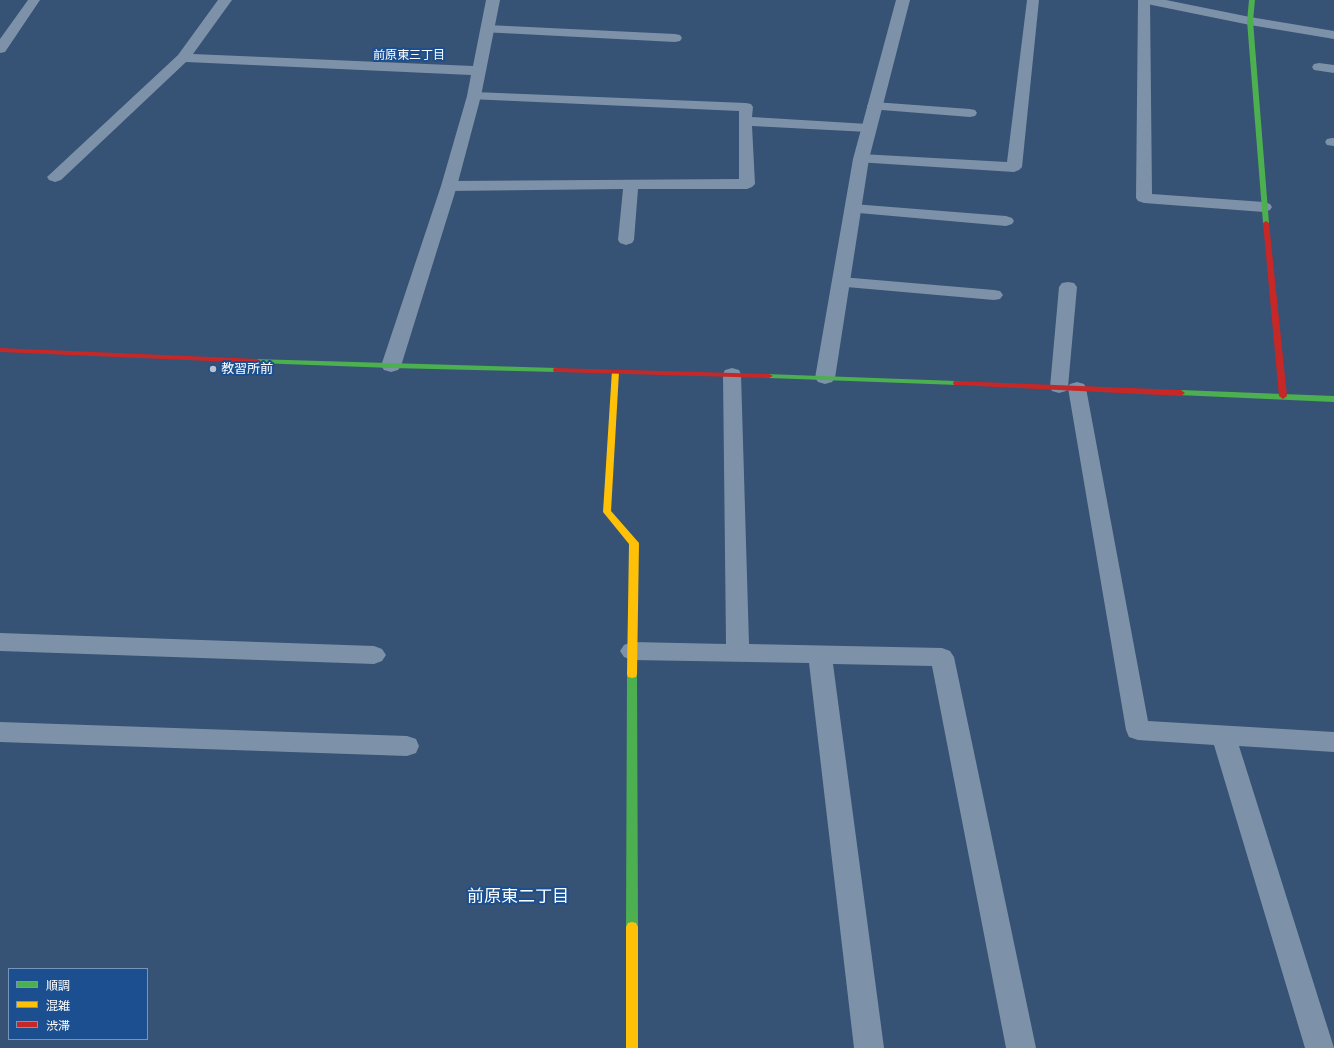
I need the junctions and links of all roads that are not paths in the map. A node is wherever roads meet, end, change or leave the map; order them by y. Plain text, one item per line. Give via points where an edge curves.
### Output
1 (34, 0) edge
2 (224, 0) edge
3 (493, 0) edge
4 (903, 0) edge
5 (1033, 0) edge
6 (1146, 0) edge
7 (1252, 0) edge
8 (1250, 21) junction
9 (487, 29) junction
10 (1334, 35) edge
11 (674, 38) dead end
12 (3, 42) edge
13 (183, 58) junction
14 (1319, 67) dead end
15 (1334, 69) edge
16 (479, 71) junction
17 (474, 96) junction
18 (874, 106) junction
19 (970, 113) dead end
20 (745, 121) junction
21 (868, 128) junction
22 (862, 158) junction
23 (55, 177) dead end
24 (631, 185) junction
25 (449, 186) junction
26 (1264, 207) junction
27 (853, 208) junction
28 (1006, 221) dead end
29 (626, 240) dead end
30 (841, 282) junction
31 (1068, 287) dead end
32 (994, 296) dead end
33 (0, 350) edge
34 (392, 366) junction
35 (615, 372) junction
36 (732, 374) junction
37 (825, 378) junction
38 (1068, 387) junction
39 (1283, 396) junction
40 (1334, 399) edge
41 (0, 642) edge
42 (632, 651) junction
43 (738, 653) junction
44 (374, 655) dead end
45 (820, 656) junction
46 (0, 732) edge
47 (1224, 736) junction
48 (1334, 742) edge
49 (407, 746) dead end
50 (632, 1048) edge
51 (869, 1048) edge
52 (1021, 1048) edge
53 (1320, 1048) edge

1 - 12 lane
2 - 13 street
3 - 9 street
4 - 18 street
5 - 22 lane via 1014,166
6 - 8 street
6 - 26 lane via 1144,198
7 - 8 street
8 - 10 street
8 - 26 street
9 - 11 lane
9 - 16 street
13 - 16 street
13 - 23 street
14 - 15 lane
16 - 17 street
17 - 20 lane via 746,107
17 - 25 street
18 - 19 lane
18 - 21 street
20 - 21 lane
20 - 24 lane via 747,184
21 - 22 street
22 - 27 street
24 - 25 lane
24 - 29 lane
25 - 34 street
26 - 39 street
27 - 28 lane
27 - 30 street
30 - 32 lane
30 - 37 street
31 - 38 lane
33 - 34 street
34 - 35 street
35 - 36 street
35 - 42 street via 607,512 634,543
36 - 37 street
36 - 43 lane
37 - 38 street
38 - 39 street
38 - 47 lane via 1138,730
39 - 40 street
41 - 44 lane
42 - 43 lane
42 - 50 street
43 - 45 lane
45 - 51 lane
45 - 52 lane via 942,657
46 - 49 lane
47 - 48 lane
47 - 53 lane

